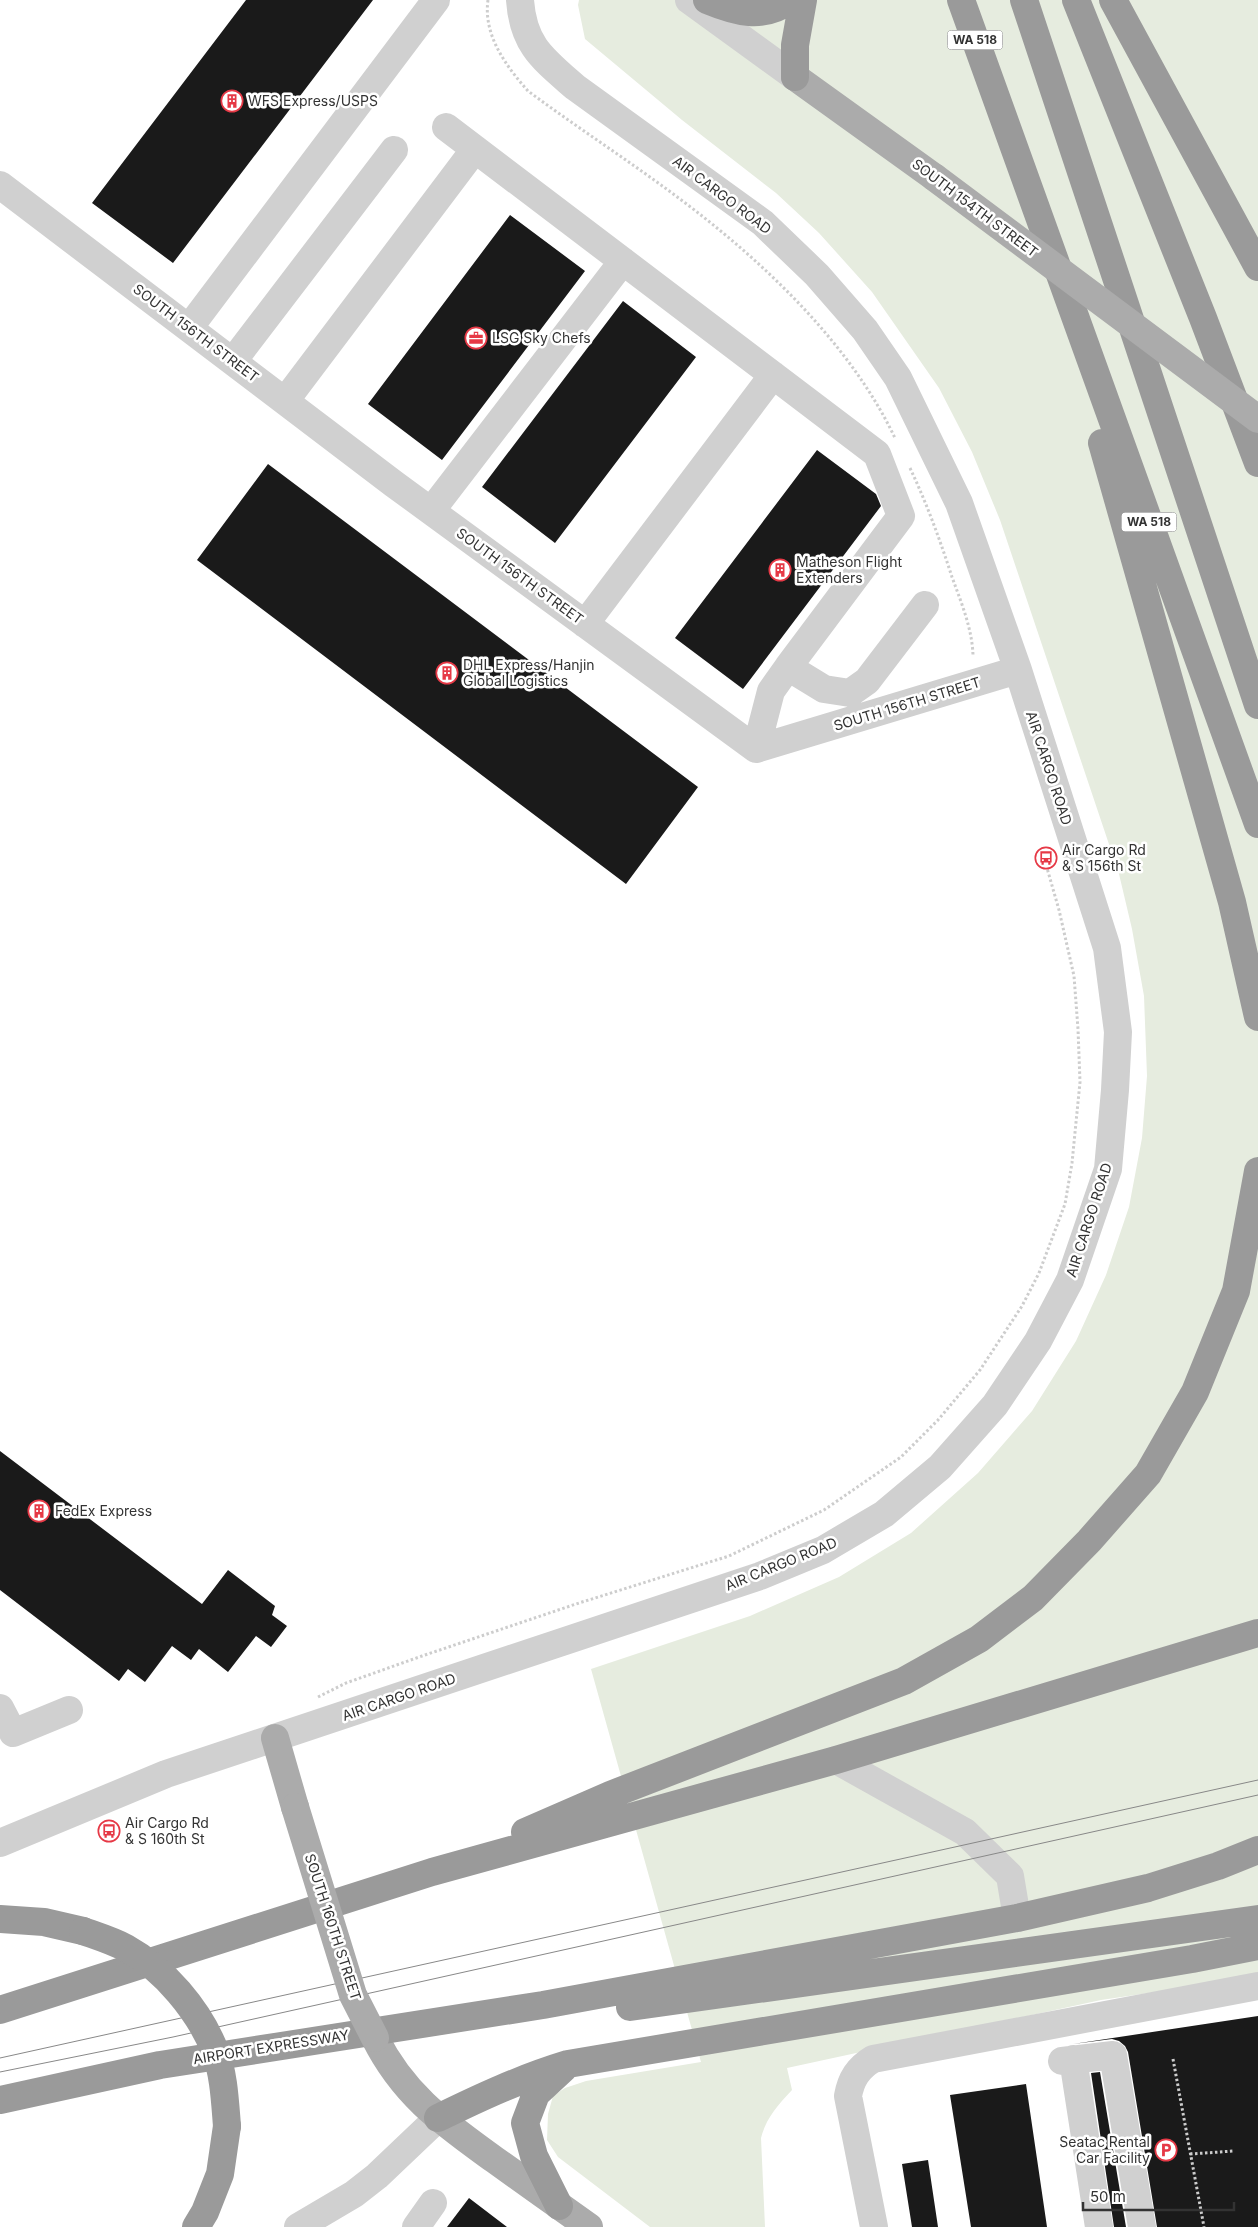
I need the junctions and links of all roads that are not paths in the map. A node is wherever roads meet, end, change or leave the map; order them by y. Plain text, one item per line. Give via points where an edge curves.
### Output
1 (436, 0) edge
2 (520, 0) edge
3 (689, 0) edge
4 (707, 0) edge
5 (790, 0) edge
6 (803, 0) edge
7 (961, 0) edge
8 (1024, 0) edge
9 (1076, 0) edge
10 (1113, 0) edge
11 (795, 77) junction
12 (446, 127) dead end
13 (475, 149) junction
14 (394, 150) dead end
15 (0, 185) edge
16 (1039, 220) junction
17 (623, 262) junction
18 (1258, 266) edge
19 (189, 328) junction
20 (233, 361) junction
21 (773, 375) junction
22 (285, 401) junction
23 (1258, 419) edge
24 (1258, 463) edge
25 (431, 511) junction
26 (925, 605) dead end
27 (585, 624) junction
28 (788, 667) junction
29 (1018, 670) junction
30 (1258, 705) edge
31 (756, 749) junction
32 (1258, 824) edge
33 (1258, 1017) edge
34 (1258, 1171) edge
35 (1258, 1633) edge
36 (0, 1708) edge
37 (69, 1710) dead end
38 (275, 1738) junction
39 (836, 1760) junction
40 (3, 1834) edge
41 (1258, 1850) edge
42 (432, 1872) junction
43 (1017, 1918) junction
44 (1258, 1918) edge
45 (0, 1919) edge
46 (1258, 1946) edge
47 (1258, 1986) edge
48 (543, 2005) junction
49 (0, 2010) edge
50 (568, 2064) junction
51 (0, 2100) edge
52 (438, 2118) junction
53 (433, 2203) dead end
54 (559, 2206) junction
55 (196, 2227) edge
56 (298, 2227) edge
57 (416, 2227) edge
58 (589, 2227) edge
59 (874, 2227) edge
60 (1099, 2227) edge
61 (1142, 2227) edge

1 - 19 street
2 - 29 street, AIR CARGO ROAD via 521,20 531,44 550,66 763,223 817,275 865,330 898,378 959,503
3 - 11 street, SOUTH 154TH STREET
4 - 5 highway via 730,10 750,13 776,8
6 - 11 highway via 795,45
7 - 16 highway, WA 518
8 - 30 highway, WA 518
9 - 24 highway
10 - 18 highway
11 - 23 main road, SOUTH 154TH STREET, bridge
12 - 13 street
13 - 17 street
13 - 22 street
14 - 20 street
15 - 19 street, SOUTH 156TH STREET
16 - 32 highway, WA 518
16 - 33 highway via 1232,902
17 - 21 street
17 - 25 street
19 - 20 street, SOUTH 156TH STREET
20 - 22 street, SOUTH 156TH STREET
21 - 27 street
21 - 28 street via 877,454 901,516
22 - 25 street, SOUTH 156TH STREET
25 - 27 street, SOUTH 156TH STREET
26 - 28 street via 867,681 850,693 824,689
27 - 31 street, SOUTH 156TH STREET
28 - 31 street via 771,691
29 - 31 street, SOUTH 156TH STREET
29 - 38 street, AIR CARGO ROAD via 1108,948 1118,1032 1108,1169 1070,1280 1038,1341 995,1405 940,1467 891,1508 824,1550 760,1576
34 - 42 highway via 1236,1291 1195,1392 1148,1474 1089,1542 1033,1598 979,1639 904,1681 610,1795
35 - 39 highway
36 - 37 street via 13,1733
38 - 40 street, AIR CARGO ROAD
38 - 52 main road, SOUTH 160TH STREET, bridge via 353,1995 388,2063 407,2088
39 - 42 highway
39 - 43 street via 964,1832 1010,1876
41 - 43 highway via 1148,1888
42 - 49 highway
43 - 48 highway
44 - 48 highway via 616,2008
45 - 55 highway, bridge via 44,1922 83,1931 126,1948 158,1972 190,2005 215,2051 223,2084 227,2126 220,2174
46 - 50 highway
47 - 59 street via 873,2059 858,2071 848,2096
48 - 51 highway, AIRPORT EXPRESSWAY via 160,2065
50 - 52 highway via 492,2090
50 - 54 highway via 536,2094 525,2123 534,2156
52 - 54 main road, SOUTH 160TH STREET
52 - 56 street via 354,2194
53 - 57 street
54 - 58 main road, SOUTH 160TH STREET
60 - 61 street via 1068,2060 1113,2055

